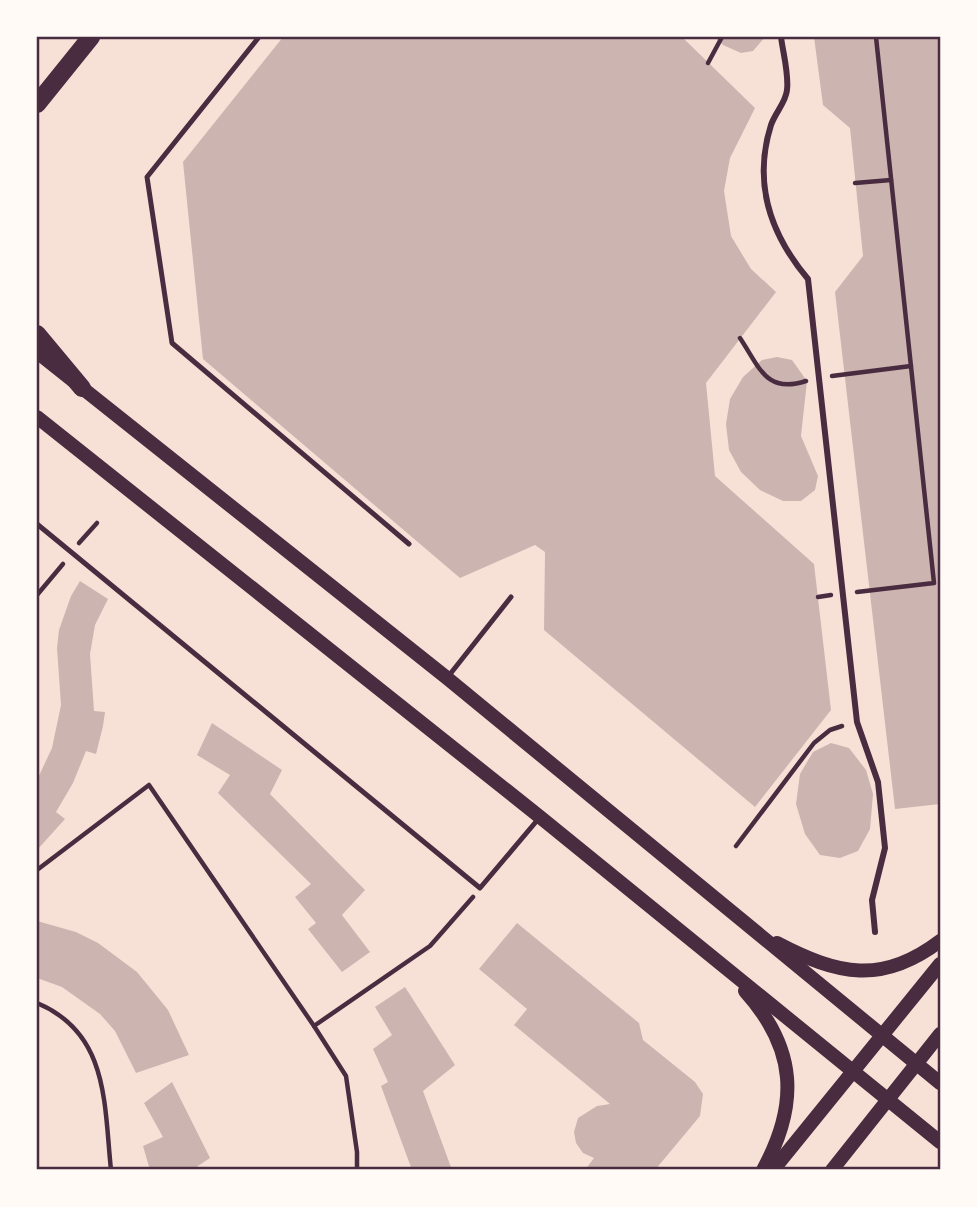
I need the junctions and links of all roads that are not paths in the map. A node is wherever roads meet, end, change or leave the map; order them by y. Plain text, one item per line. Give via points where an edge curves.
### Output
1 (91, 37) edge
2 (259, 37) edge
3 (781, 37) edge
4 (39, 103) edge
5 (37, 334) edge
6 (37, 352) edge
7 (82, 388) junction
8 (37, 417) edge
9 (37, 524) edge
10 (409, 544) dead end
11 (511, 597) dead end
12 (447, 678) junction
13 (540, 817) junction
14 (747, 927) junction
15 (875, 932) dead end
16 (940, 941) edge
17 (718, 962) junction
18 (940, 964) edge
19 (940, 1034) edge
20 (882, 1036) junction
21 (916, 1064) junction
22 (853, 1072) junction
23 (940, 1083) edge
24 (888, 1100) junction
25 (940, 1142) edge
26 (763, 1170) edge
27 (773, 1170) edge
28 (832, 1170) edge

1 - 4 main road
2 - 10 lane via 147,177 172,342
3 - 15 street via 787,92 772,123 764,157 764,193 772,226 808,279 857,722 878,782 885,848 872,900
5 - 7 main road
6 - 7 main road
7 - 12 main road
8 - 13 main road
9 - 13 lane via 480,888
11 - 12 lane
12 - 14 main road
13 - 17 main road
14 - 16 main road via 820,964 861,971 895,968
14 - 20 main road
17 - 22 main road
17 - 26 main road via 766,1020 785,1059 788,1105
18 - 20 main road
19 - 21 main road
20 - 21 main road
20 - 22 main road
21 - 23 main road
21 - 24 main road
22 - 24 main road
22 - 27 main road
24 - 25 main road
24 - 28 main road

